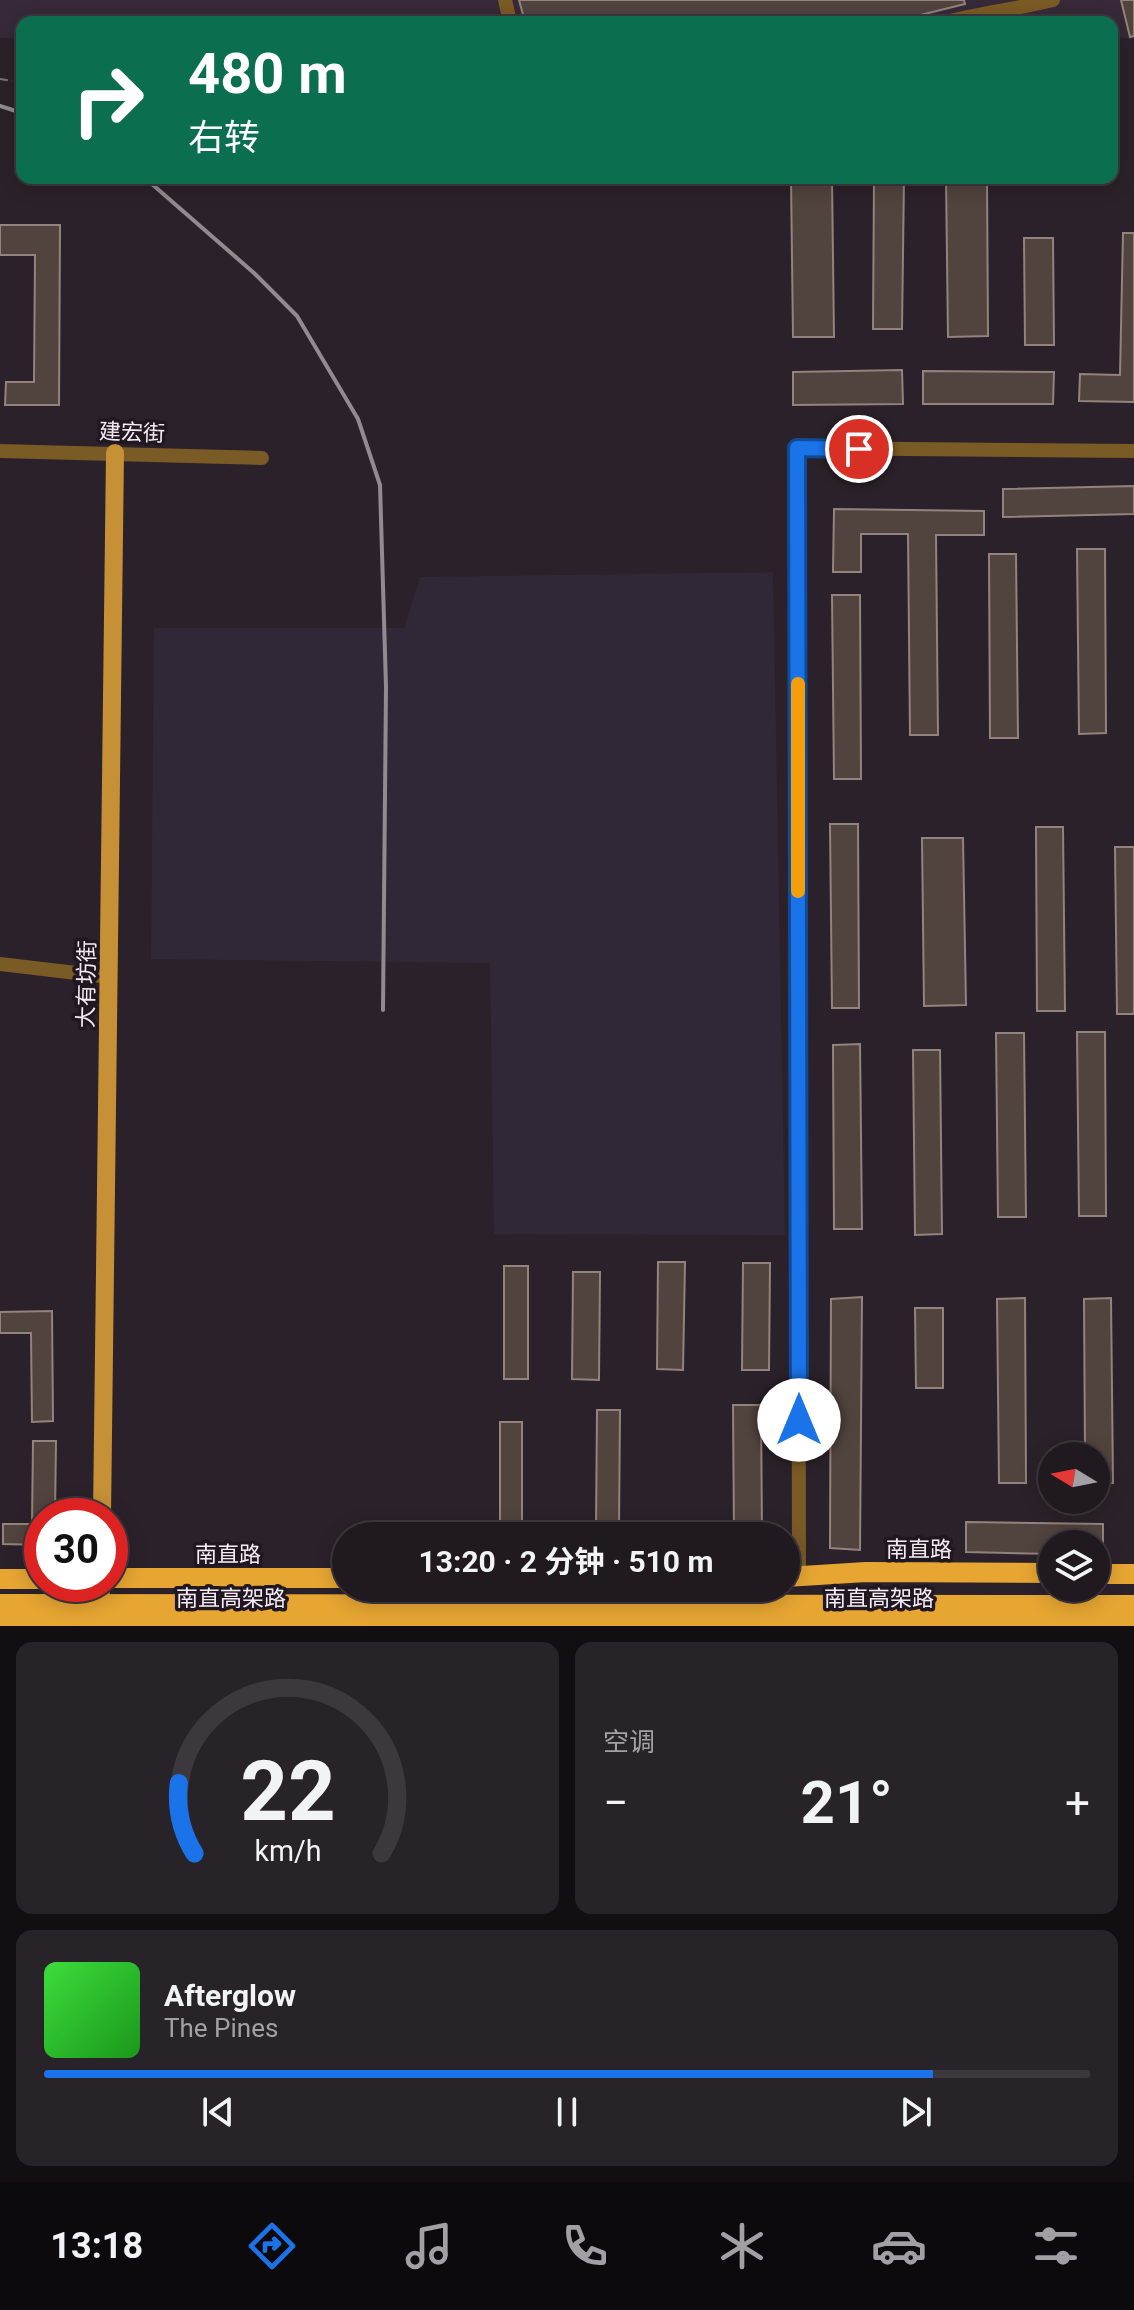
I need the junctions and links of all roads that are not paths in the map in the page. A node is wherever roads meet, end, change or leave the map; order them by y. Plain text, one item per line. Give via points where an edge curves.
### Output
1 (1053, 0) edge
2 (968, 16) edge
3 (0, 451) edge
4 (1134, 451) edge
5 (115, 453) junction
6 (262, 458) dead end
7 (0, 964) edge
8 (110, 977) junction
9 (102, 1498) edge
10 (792, 1522) edge
11 (866, 1572) junction
12 (1038, 1573) edge
13 (1110, 1574) edge
14 (1134, 1574) edge
15 (800, 1576) edge
16 (128, 1578) edge
17 (332, 1578) edge
18 (0, 1579) edge
19 (24, 1579) edge
20 (1038, 1584) edge
21 (1110, 1585) edge
22 (1134, 1585) edge
23 (101, 1602) edge
24 (0, 1604) edge
25 (1134, 1605) edge
26 (0, 1622) edge
27 (1134, 1622) edge
28 (100, 1626) edge

1 - 2 street
3 - 5 street, 建宏街
4 - 10 street via 797,448
5 - 6 street, 建宏街
5 - 8 main road, 大有坊街
7 - 8 street
8 - 9 main road, 大有坊街
11 - 12 highway, 南直路
11 - 15 highway, 南直路
11 - 20 highway via 907,1584
13 - 14 highway
16 - 17 highway, 南直路
18 - 19 highway
21 - 22 highway
23 - 28 main road
24 - 25 highway, 南直高架路, bridge
26 - 27 highway, 南直高架路, bridge

